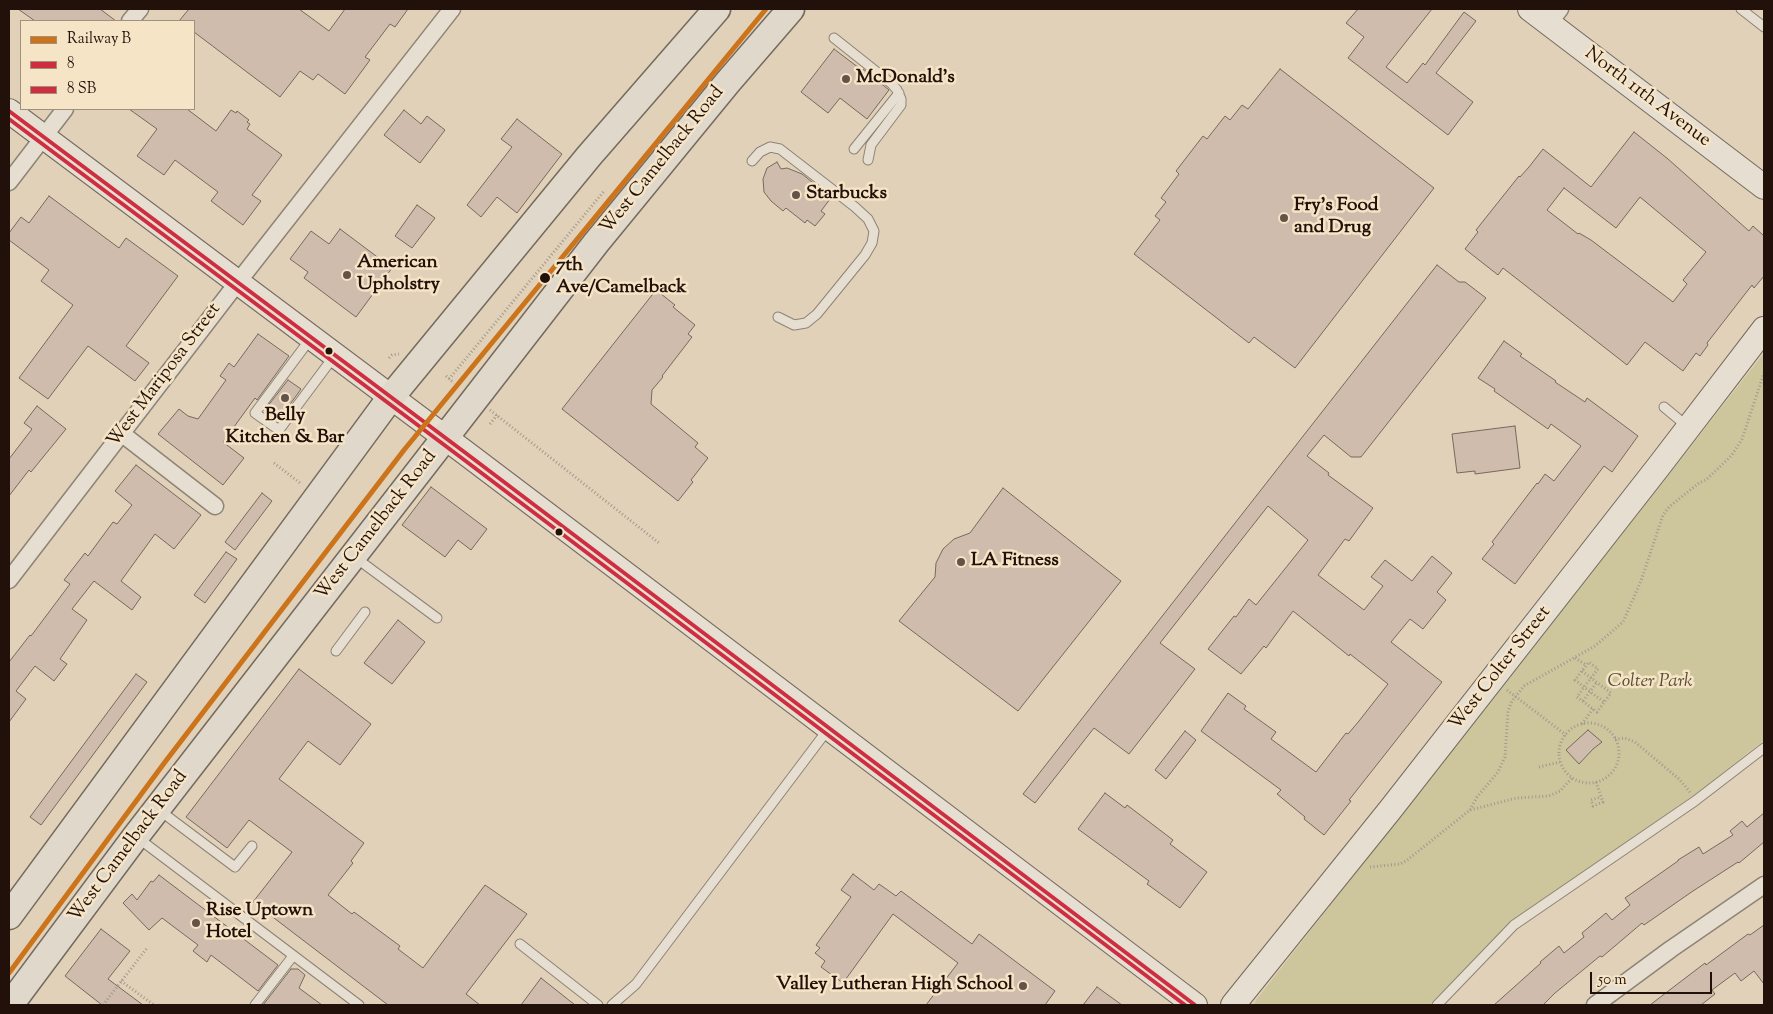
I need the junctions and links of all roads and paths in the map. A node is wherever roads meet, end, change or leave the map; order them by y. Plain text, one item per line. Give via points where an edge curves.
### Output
1 (140, 9) edge
2 (452, 9) edge
3 (717, 9) edge
4 (791, 9) edge
5 (1530, 9) edge
6 (1741, 9) edge
7 (1554, 16) edge
8 (131, 20) edge
9 (1764, 27) edge
10 (834, 38) dead end
11 (899, 93) junction
12 (64, 110) edge
13 (9, 111) edge
14 (44, 137) junction
15 (854, 149) dead end
16 (868, 160) dead end
17 (752, 161) dead end
18 (1762, 181) edge
19 (9, 182) edge
20 (605, 190) dead end
21 (238, 282) junction
22 (778, 317) dead end
23 (1764, 329) edge
24 (312, 337) junction
25 (336, 355) junction
26 (1764, 373) edge
27 (454, 382) dead end
28 (391, 397) junction
29 (1664, 407) dead end
30 (488, 408) dead end
31 (497, 415) junction
32 (490, 424) dead end
33 (1689, 427) junction
34 (121, 433) junction
35 (445, 437) junction
36 (274, 463) dead end
37 (300, 483) dead end
38 (216, 506) dead end
39 (659, 543) dead end
40 (354, 556) junction
41 (9, 580) edge
42 (365, 612) dead end
43 (437, 618) dead end
44 (336, 651) dead end
45 (1575, 658) junction
46 (1586, 665) junction
47 (1582, 671) junction
48 (1591, 678) junction
49 (1493, 679) junction
50 (1597, 682) junction
51 (1584, 687) junction
52 (1590, 692) junction
53 (1515, 696) junction
54 (1583, 701) junction
55 (1604, 702) junction
56 (1593, 709) junction
57 (1582, 724) junction
58 (829, 728) junction
59 (1566, 735) junction
60 (1615, 739) junction
61 (1764, 748) edge
62 (1560, 762) junction
63 (1539, 767) dead end
64 (1572, 778) junction
65 (1596, 782) junction
66 (1601, 797) dead end
67 (1696, 801) junction
68 (158, 809) junction
69 (1470, 810) junction
70 (136, 836) junction
71 (252, 846) dead end
72 (1363, 868) dead end
73 (1764, 885) edge
74 (9, 916) edge
75 (520, 944) dead end
76 (147, 948) dead end
77 (293, 956) junction
78 (121, 981) junction
79 (10, 1005) edge
80 (103, 1005) edge
81 (154, 1005) edge
82 (255, 1005) edge
83 (359, 1005) edge
84 (598, 1005) edge
85 (612, 1005) edge
86 (1195, 1005) edge
87 (1233, 1005) edge
88 (1437, 1005) edge
89 (1595, 1005) edge

1 - 8 street
2 - 21 street, West Mariposa Street
3 - 28 main road via 589,156
4 - 35 main road, West Camelback Road via 596,243
5 - 7 main road, North 11th Avenue
6 - 9 lane
7 - 18 main road, North 11th Avenue
10 - 11 lane
11 - 15 lane
11 - 16 lane via 901,105 871,145
12 - 14 street
13 - 14 main road
14 - 19 street
14 - 21 main road
17 - 22 lane via 770,147 780,149 855,207 868,219 874,231 865,255 817,314 806,323 794,325
20 - 27 path via 448,377
21 - 24 main road
21 - 34 street, West Mariposa Street
23 - 33 main road, West Colter Street
24 - 25 main road
24 - 25 lane via 255,413 279,430
25 - 28 main road
26 - 45 path via 1742,439 1732,454 1706,480 1669,507 1664,515 1623,622
28 - 35 main road
28 - 74 main road
29 - 33 lane
30 - 31 path
31 - 32 path
31 - 39 path
33 - 49 main road, West Colter Street
34 - 38 street
34 - 41 street, West Mariposa Street
35 - 40 main road, West Camelback Road
35 - 58 main road
36 - 37 path
40 - 43 lane
40 - 68 main road, West Camelback Road
42 - 44 lane
45 - 46 path
45 - 53 path via 1524,686
46 - 47 path
46 - 48 path via 1589,662 1598,669
47 - 48 path
47 - 51 path via 1575,680
48 - 50 path
48 - 51 path
49 - 53 path
49 - 87 main road, West Colter Street
50 - 52 path
50 - 55 path via 1611,693
51 - 52 path
51 - 54 path via 1577,697
52 - 54 path
52 - 55 path
53 - 59 path
53 - 69 path via 1508,711 1505,757
54 - 56 path
55 - 56 path via 1597,712
56 - 57 path
57 - 59 path
57 - 60 path via 1601,726
58 - 85 lane via 636,984
58 - 86 main road
59 - 62 path via 1561,743
60 - 65 path via 1618,758 1615,768
60 - 67 path via 1635,742 1650,753 1679,779
61 - 67 lane
62 - 63 path
62 - 64 path
64 - 65 path
64 - 69 path via 1560,791 1549,796 1517,798
65 - 66 path
67 - 88 lane via 1514,925
68 - 70 main road, West Camelback Road
68 - 71 lane via 236,867
69 - 72 path via 1406,861
70 - 77 lane
70 - 79 main road, West Camelback Road
73 - 89 street
75 - 84 lane
76 - 78 path
77 - 82 lane
77 - 83 lane
78 - 80 path
78 - 81 path

